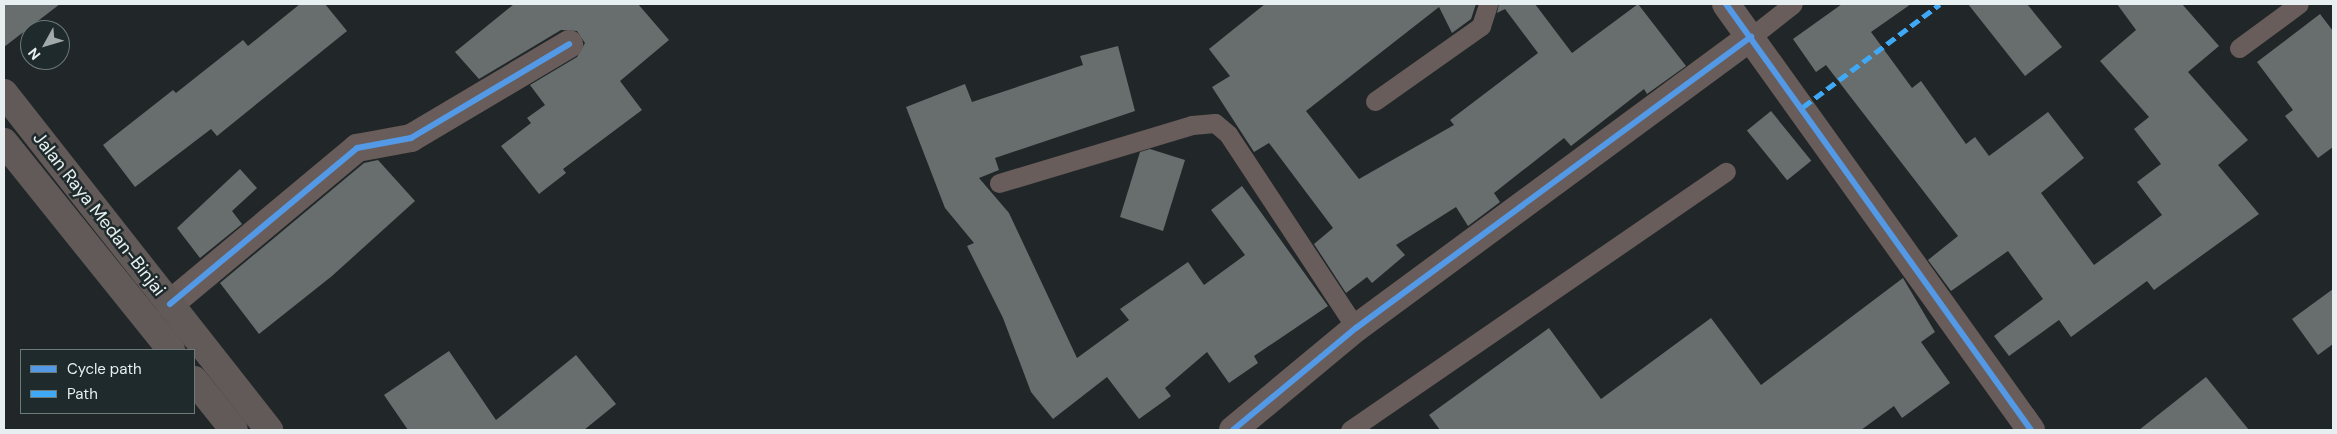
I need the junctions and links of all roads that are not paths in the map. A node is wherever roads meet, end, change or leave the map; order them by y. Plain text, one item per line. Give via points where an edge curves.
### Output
1 (1488, 4) edge
2 (1726, 4) edge
3 (1794, 4) edge
4 (2299, 4) edge
5 (1750, 38) junction
6 (569, 44) dead end
7 (2239, 48) dead end
8 (4, 93) edge
9 (1375, 101) dead end
10 (4, 142) edge
11 (1726, 172) dead end
12 (999, 183) dead end
13 (170, 304) junction
14 (1356, 328) junction
15 (170, 349) edge
16 (195, 381) edge
17 (234, 430) edge
18 (269, 430) edge
19 (1233, 430) edge
20 (1350, 430) edge
21 (2031, 430) edge

1 - 9 lane via 1481,26
2 - 5 street
3 - 5 lane
4 - 7 lane
5 - 14 street
5 - 21 street
6 - 13 street via 411,138 357,148
8 - 13 highway, Jalan Raya Medan-Binjai
10 - 15 highway, Jalan Raya Medan-Binjai
11 - 20 lane
12 - 14 lane via 1192,125 1215,123 1228,134
13 - 18 highway, Jalan Raya Medan-Binjai
14 - 19 street
16 - 17 highway

